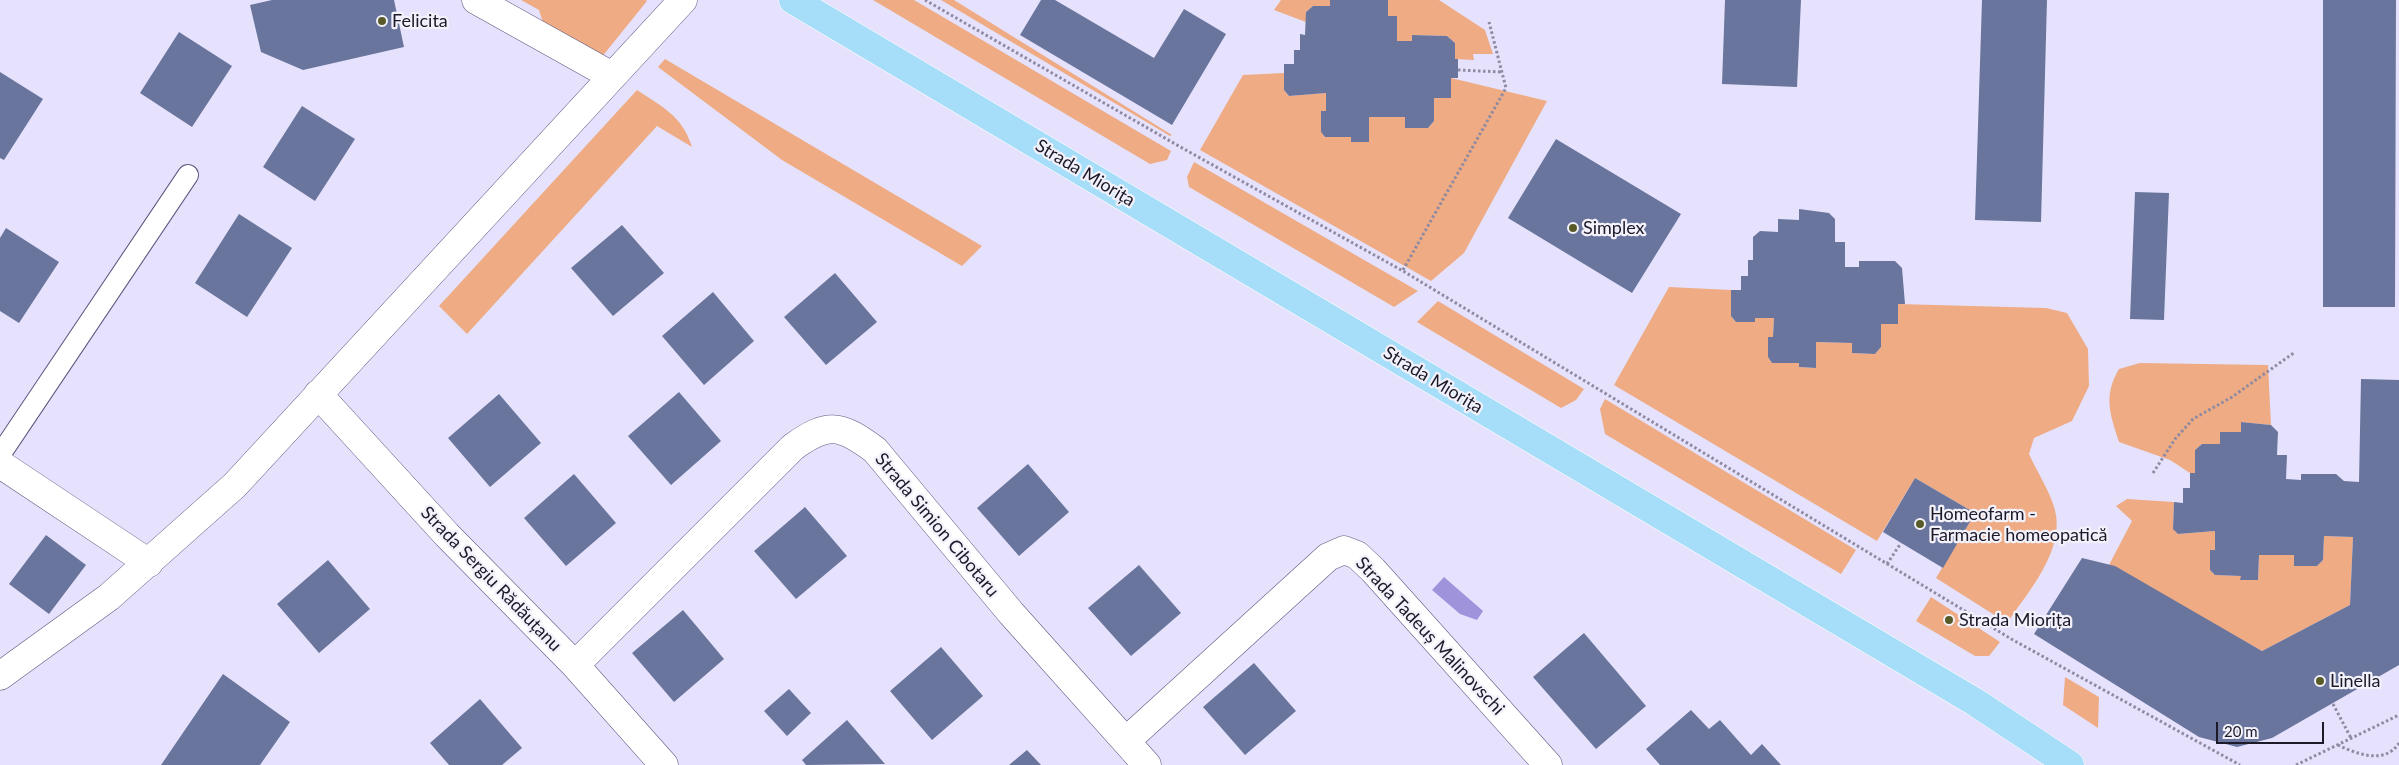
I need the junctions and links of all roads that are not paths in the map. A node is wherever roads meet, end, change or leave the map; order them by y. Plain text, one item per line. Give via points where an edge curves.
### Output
1 (476, 0) edge
2 (683, 0) edge
3 (793, 0) edge
4 (612, 76) junction
5 (188, 175) dead end
6 (318, 394) junction
7 (0, 455) edge
8 (0, 464) edge
9 (149, 563) junction
10 (575, 665) junction
11 (0, 676) edge
12 (1126, 741) junction
13 (664, 765) edge
14 (1147, 765) edge
15 (1548, 765) edge
16 (2070, 765) edge

1 - 4 street
2 - 4 street
3 - 16 main road, Strada Miorița via 1975,702
4 - 6 street
5 - 7 lane
6 - 9 street via 235,485
6 - 10 street, Strada Sergiu Rădăuțanu via 447,534
8 - 9 street
9 - 11 street via 109,598
10 - 12 street, Strada Simion Cibotaru via 793,447 814,432 834,428 860,439 875,450 1011,613
10 - 13 street, Strada Sergiu Rădăuțanu
12 - 14 street, Strada Simion Cibotaru
12 - 15 street, Strada Tadeuș Malinovschi via 1328,557 1344,550 1357,555 1373,570

